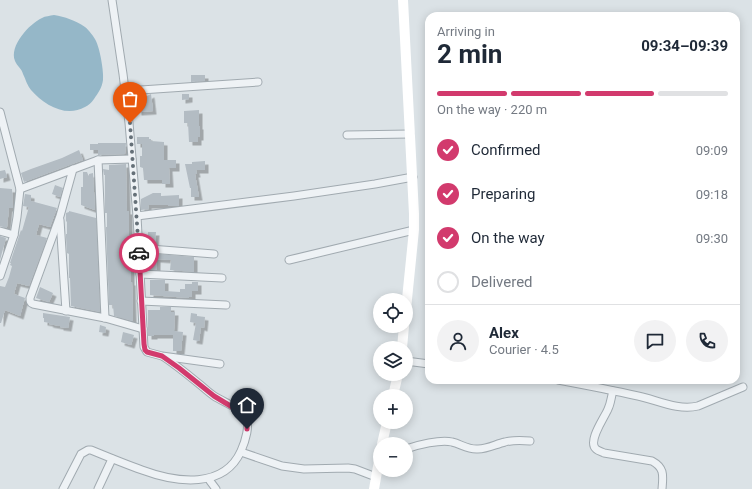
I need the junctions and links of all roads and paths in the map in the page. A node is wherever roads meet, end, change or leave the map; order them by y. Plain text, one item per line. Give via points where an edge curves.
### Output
1 (112, 0) edge
2 (403, 0) edge
3 (258, 82) dead end
4 (126, 91) junction
5 (0, 112) edge
6 (410, 134) junction
7 (347, 135) dead end
8 (132, 159) junction
9 (98, 160) junction
10 (73, 169) junction
11 (413, 177) junction
12 (20, 189) junction
13 (60, 216) junction
14 (137, 216) junction
15 (414, 230) junction
16 (0, 231) edge
17 (14, 235) junction
18 (139, 246) junction
19 (214, 254) dead end
20 (289, 260) dead end
21 (140, 274) junction
22 (0, 276) edge
23 (222, 278) dead end
24 (408, 293) edge
25 (141, 301) junction
26 (226, 305) dead end
27 (66, 311) junction
28 (105, 318) junction
29 (143, 329) junction
30 (162, 356) junction
31 (413, 362) edge
32 (425, 363) edge
33 (220, 364) dead end
34 (578, 384) edge
35 (743, 387) dead end
36 (612, 391) junction
37 (530, 441) dead end
38 (413, 447) edge
39 (241, 452) junction
40 (112, 459) junction
41 (373, 476) edge
42 (376, 477) edge
43 (210, 482) junction
44 (63, 489) edge
45 (98, 489) edge
46 (216, 489) edge
47 (374, 489) edge
48 (662, 489) edge

1 - 4 street
2 - 6 street
3 - 4 street
4 - 8 street
5 - 12 street
6 - 7 street
6 - 11 street
8 - 9 street
8 - 14 street
9 - 10 street
9 - 28 street
10 - 12 street
10 - 13 street
11 - 14 street via 294,196
11 - 15 street
12 - 17 street
13 - 27 street
13 - 27 street via 30,301 33,304
14 - 18 street
15 - 20 street
15 - 24 street
16 - 17 street
17 - 22 street
18 - 19 street
18 - 21 street
21 - 23 street
21 - 25 street
25 - 26 street
25 - 29 street
27 - 28 street
28 - 29 street
29 - 30 street via 145,350
30 - 33 street
30 - 39 street via 214,396 242,413 247,421 247,429
31 - 32 street
34 - 36 street
35 - 36 street via 692,408
36 - 48 street via 608,411 596,432 594,448 604,453 658,464 663,476
37 - 38 street via 515,440 481,449 469,449 446,441
39 - 41 street via 282,466 304,469 348,468
39 - 43 street via 230,471
40 - 43 street via 177,481
40 - 44 street via 91,450 84,451
40 - 45 street
42 - 47 street
43 - 46 street

